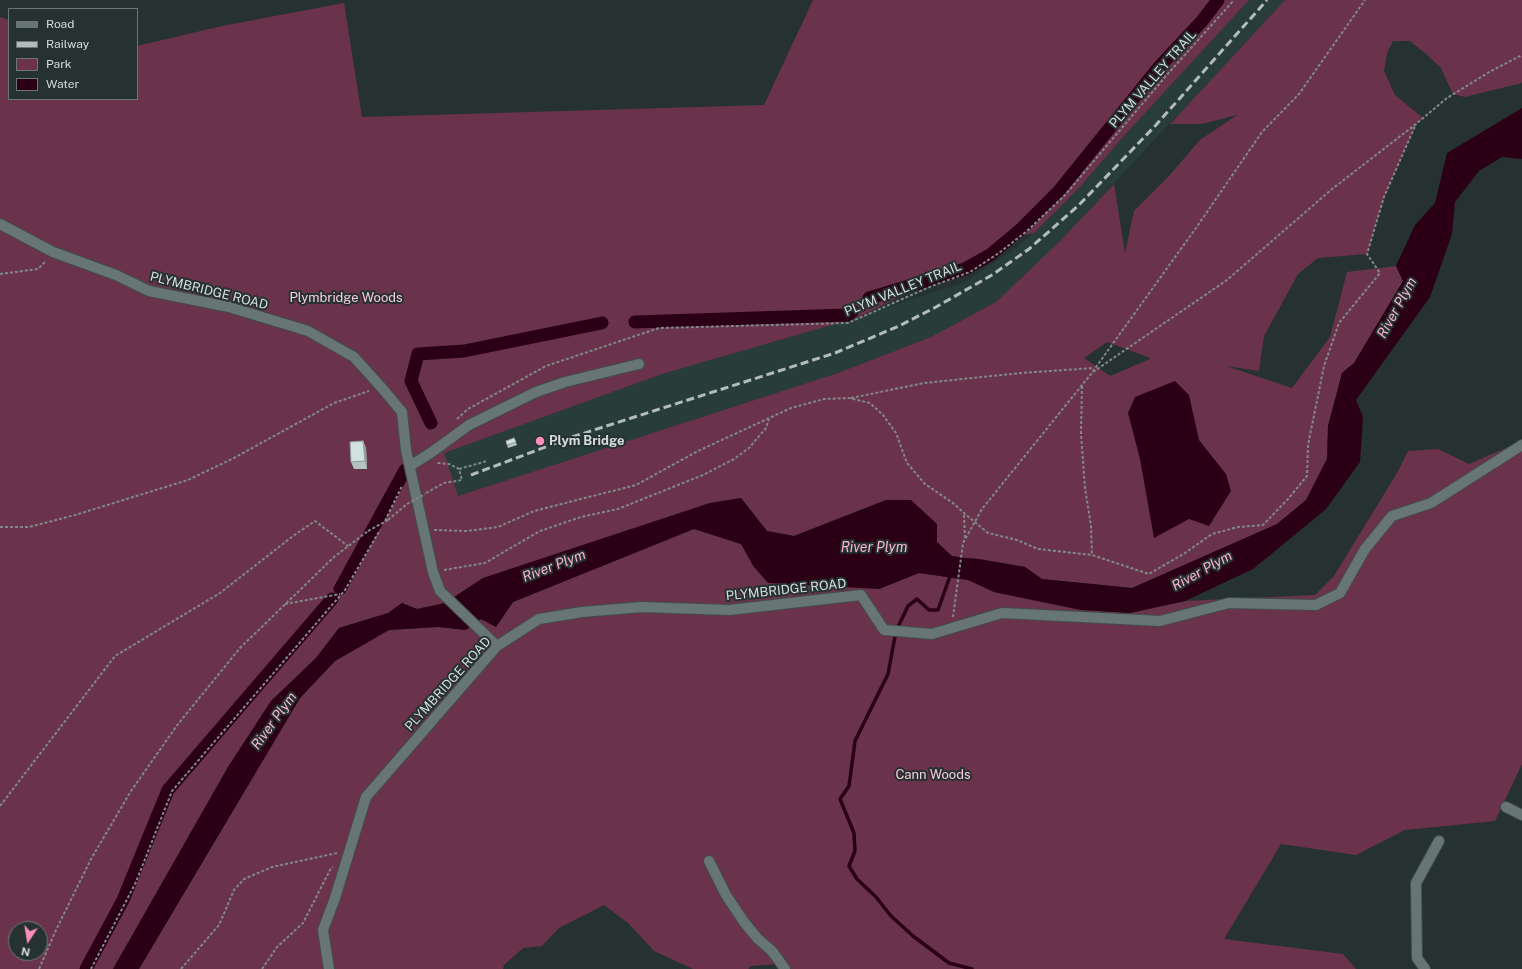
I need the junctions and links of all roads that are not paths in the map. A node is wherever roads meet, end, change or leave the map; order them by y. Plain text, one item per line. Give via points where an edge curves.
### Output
1 (0, 224) edge
2 (639, 364) dead end
3 (1522, 445) edge
4 (410, 466) junction
5 (497, 646) junction
6 (1506, 807) dead end
7 (1522, 815) edge
8 (1439, 841) dead end
9 (709, 861) dead end
10 (329, 969) edge
11 (786, 969) edge
12 (1425, 969) edge

1 - 4 street, PLYMBRIDGE ROAD via 53,252 116,274 149,291 229,307 308,331 354,357 402,412
2 - 4 street via 564,382 536,392 469,425
3 - 5 street, PLYMBRIDGE ROAD via 1431,503 1392,516 1365,549 1340,593 1316,605 1229,603 1160,621 1002,613 932,634 884,630 861,595 729,610 642,607 582,612 539,619 524,634
4 - 5 street, PLYMBRIDGE ROAD via 433,572 440,591
5 - 10 street, PLYMBRIDGE ROAD via 366,797 336,898 323,930
6 - 7 street
8 - 12 street via 1416,883 1417,958
9 - 11 street via 733,906 758,939 772,951

